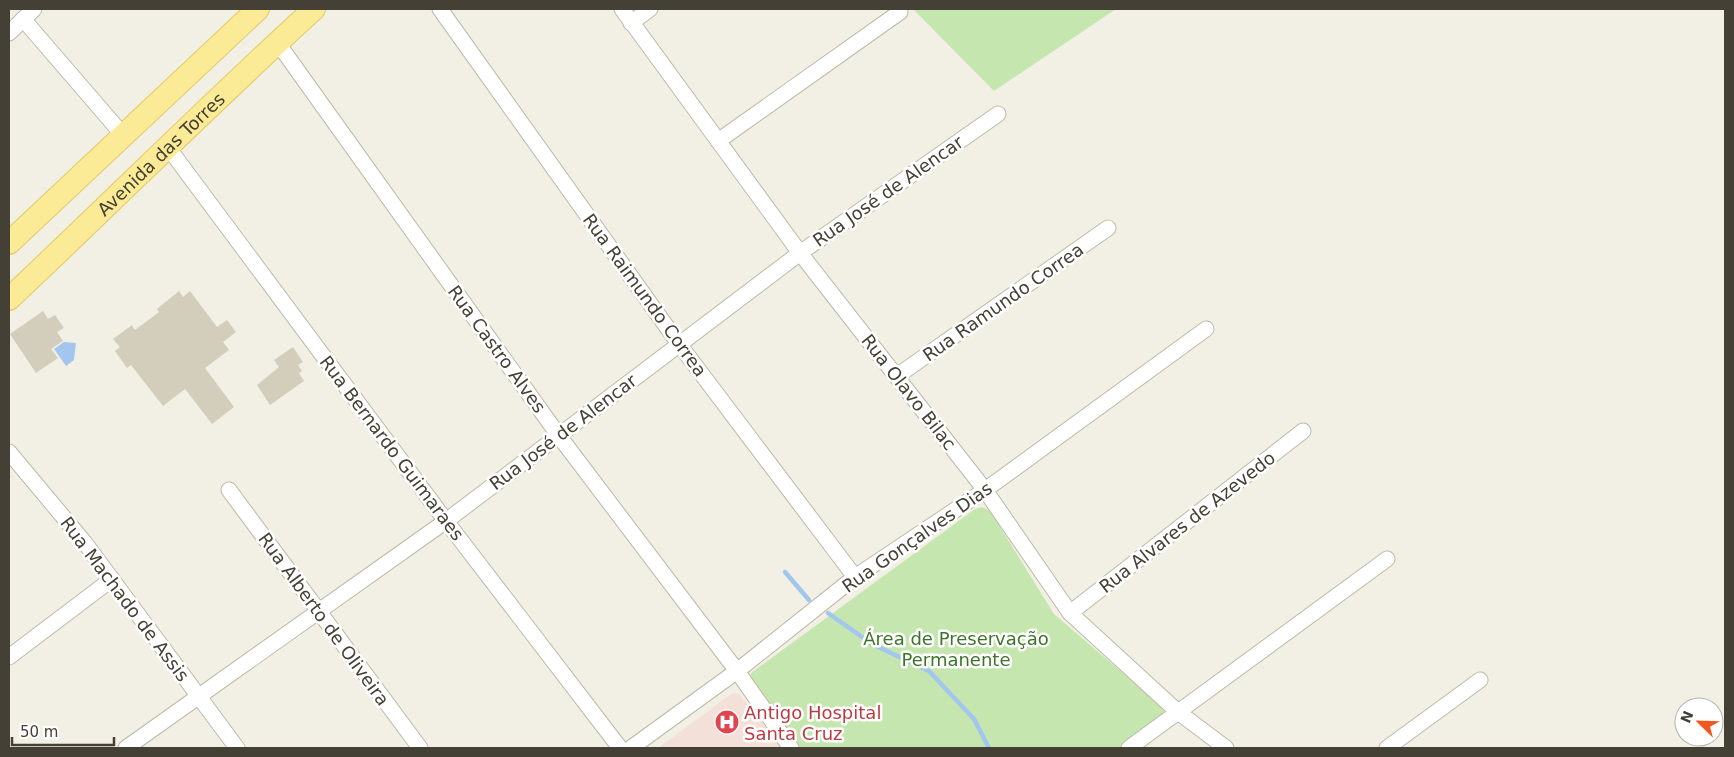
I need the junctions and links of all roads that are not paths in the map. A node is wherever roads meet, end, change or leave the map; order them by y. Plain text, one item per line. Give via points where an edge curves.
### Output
1 (258, 9) edge
2 (314, 9) edge
3 (440, 9) edge
4 (622, 9) edge
5 (650, 9) edge
6 (900, 12) dead end
7 (28, 14) edge
8 (631, 22) junction
9 (9, 33) edge
10 (277, 42) junction
11 (998, 114) dead end
12 (123, 136) junction
13 (718, 141) junction
14 (167, 146) junction
15 (1108, 228) dead end
16 (9, 243) edge
17 (800, 253) junction
18 (9, 299) edge
19 (1206, 329) dead end
20 (679, 344) junction
21 (897, 376) junction
22 (1303, 431) dead end
23 (559, 436) junction
24 (9, 452) edge
25 (229, 490) dead end
26 (985, 490) junction
27 (446, 521) junction
28 (1387, 559) dead end
29 (855, 577) junction
30 (112, 579) junction
31 (319, 612) junction
32 (1070, 613) junction
33 (9, 657) edge
34 (737, 671) junction
35 (1480, 680) dead end
36 (198, 696) junction
37 (1178, 712) junction
38 (126, 748) edge
39 (237, 748) edge
40 (420, 748) edge
41 (620, 748) edge
42 (631, 748) edge
43 (792, 748) edge
44 (1129, 748) edge
45 (1226, 748) edge
46 (1387, 748) edge

1 - 12 main road
2 - 10 main road, Avenida das Torres
3 - 20 street, Rua Raimundo Correa
4 - 8 street, Rua Olavo Bilac
5 - 8 street
6 - 13 street
7 - 9 street
7 - 12 street
8 - 13 street, Rua Olavo Bilac
10 - 14 main road, Avenida das Torres
10 - 23 street, Rua Castro Alves
11 - 17 street, Rua José de Alencar
12 - 16 main road
13 - 17 street, Rua Olavo Bilac
14 - 18 main road, Avenida das Torres
14 - 27 street, Rua Bernardo Guimaraes
15 - 21 street, Rua Ramundo Correa
17 - 20 street, Rua José de Alencar
17 - 21 street, Rua Olavo Bilac
19 - 26 street, Rua Gonçalves Dias
20 - 23 street, Rua José de Alencar
20 - 29 street, Rua Raimundo Correa
21 - 26 street, Rua Olavo Bilac
22 - 32 street, Rua Alvares de Azevedo
23 - 27 street, Rua José de Alencar
23 - 34 street, Rua Castro Alves
24 - 30 street, Rua Machado de Assis
25 - 31 street, Rua Alberto de Oliveira
26 - 29 street, Rua Gonçalves Dias
26 - 32 street, Rua Olavo Bilac
27 - 31 street, Rua José de Alencar
27 - 41 street, Rua Bernardo Guimaraes
28 - 37 street
29 - 34 street, Rua Gonçalves Dias
30 - 33 street
30 - 36 street, Rua Machado de Assis
31 - 36 street, Rua José de Alencar
31 - 40 street, Rua Alberto de Oliveira
32 - 37 street, Rua Olavo Bilac
34 - 42 street, Rua Gonçalves Dias
34 - 43 street, Rua Castro Alves
35 - 46 street
36 - 38 street, Rua José de Alencar
36 - 39 street, Rua Machado de Assis
37 - 44 street
37 - 45 street, Rua Olavo Bilac

